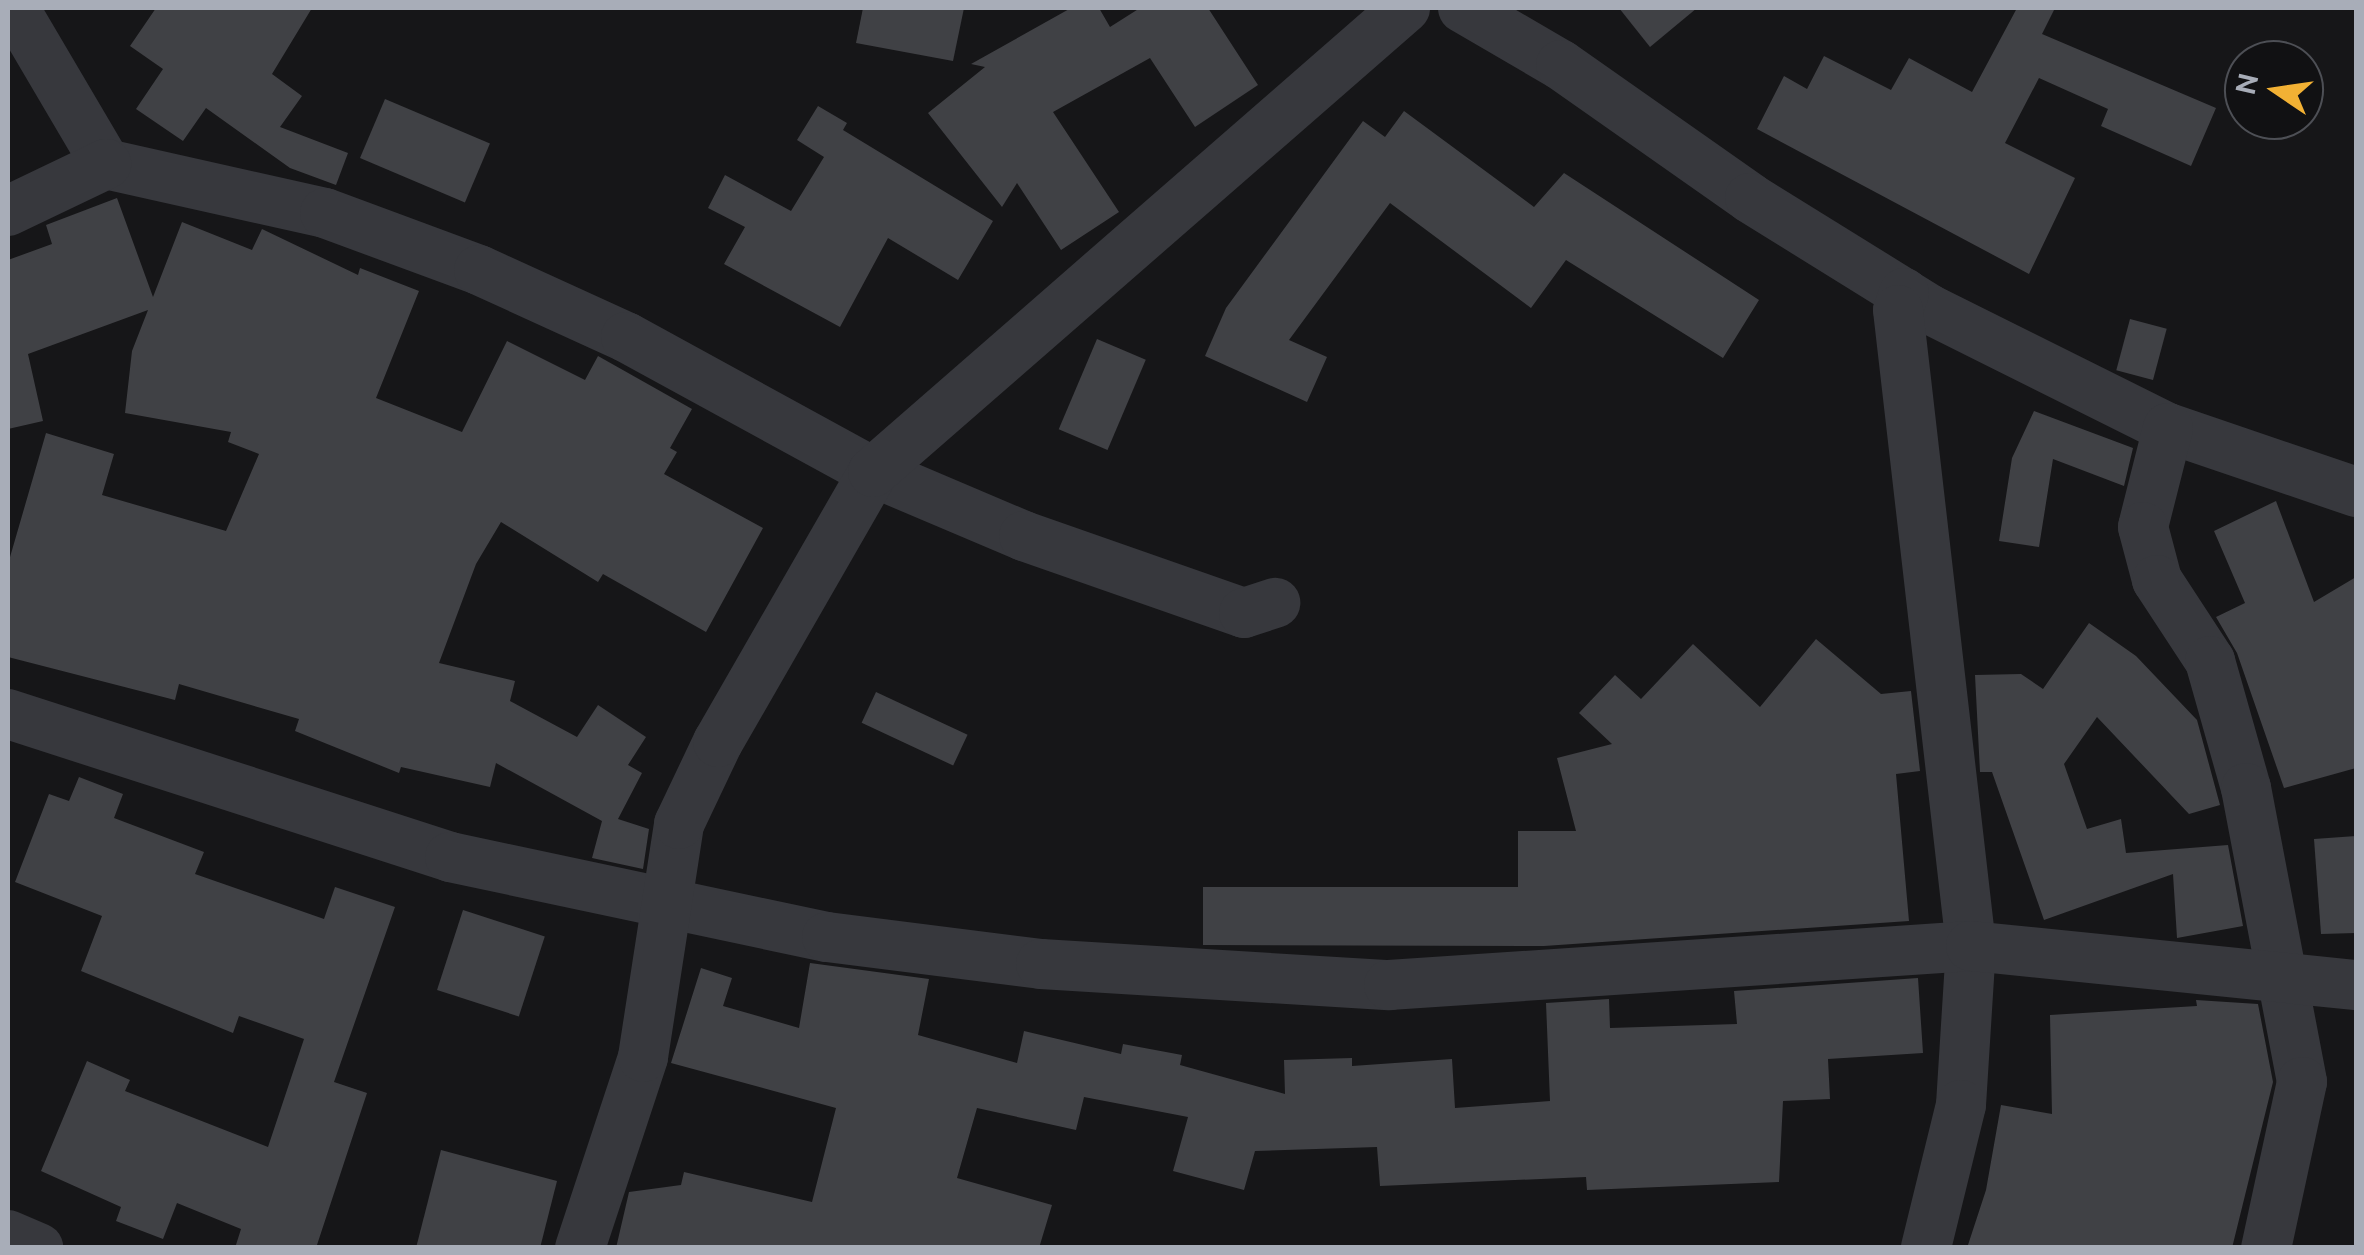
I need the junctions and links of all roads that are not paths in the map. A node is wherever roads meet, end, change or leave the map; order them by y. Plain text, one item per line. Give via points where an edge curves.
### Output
1 (14, 8) edge
2 (1405, 8) edge
3 (1463, 8) edge
4 (106, 164) junction
5 (8, 211) edge
6 (1904, 293) junction
7 (2168, 428) junction
8 (873, 472) junction
9 (2356, 492) edge
10 (1275, 603) dead end
11 (8, 714) edge
12 (662, 907) junction
13 (1971, 946) junction
14 (2281, 979) junction
15 (2356, 986) edge
16 (8, 1235) edge
17 (38, 1248) edge
18 (580, 1248) edge
19 (1926, 1248) edge
20 (2266, 1248) edge

1 - 4 street
2 - 8 street
3 - 6 street via 1561,65 1750,198
4 - 5 street
4 - 8 street via 325,213 480,270 626,336
6 - 7 street
6 - 13 street via 1898,310
7 - 9 street
7 - 14 street via 2143,527 2158,580 2210,661 2246,788
8 - 10 street via 1024,536 1244,613
8 - 12 street via 718,742 679,824
11 - 12 street via 450,857
12 - 13 street via 1041,964 1389,985
12 - 18 street via 643,1057
13 - 14 street
13 - 19 street via 1962,1105
14 - 15 street
14 - 20 street via 2302,1082
16 - 17 street

